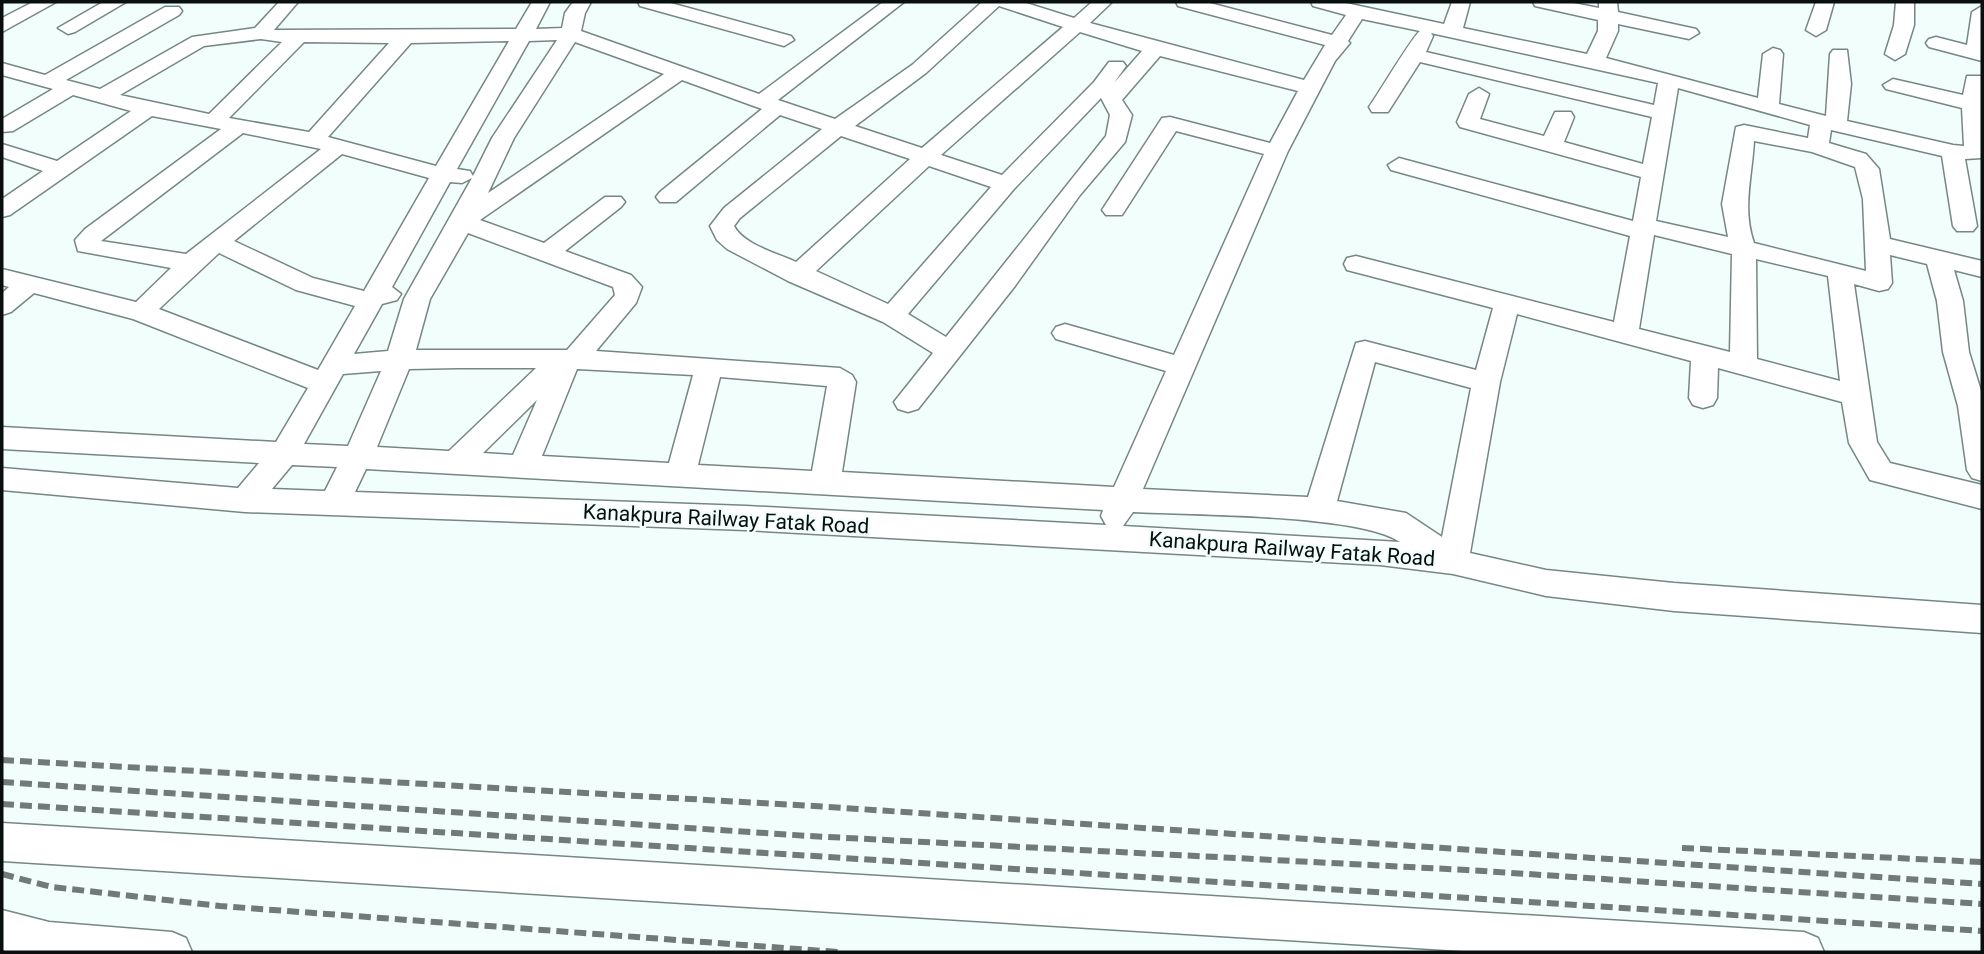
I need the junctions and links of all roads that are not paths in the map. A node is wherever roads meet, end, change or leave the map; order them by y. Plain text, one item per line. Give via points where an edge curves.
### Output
1 (47, 2) edge
2 (117, 2) edge
3 (284, 2) edge
4 (541, 2) edge
5 (582, 2) edge
6 (647, 2) edge
7 (895, 2) edge
8 (993, 2) edge
9 (1005, 2) edge
10 (1103, 2) edge
11 (1185, 2) edge
12 (1320, 2) edge
13 (1461, 2) edge
14 (1542, 2) edge
15 (1825, 2) edge
16 (1905, 2) edge
17 (1608, 9) edge
18 (172, 11) dead end
19 (1357, 12) junction
20 (1982, 12) edge
21 (1076, 22) junction
22 (2, 26) edge
23 (1427, 26) junction
24 (68, 28) dead end
25 (1816, 30) dead end
26 (1452, 31) junction
27 (261, 33) junction
28 (1689, 33) dead end
29 (571, 34) junction
30 (299, 36) junction
31 (524, 36) junction
32 (404, 37) junction
33 (784, 40) dead end
34 (1340, 43) junction
35 (1936, 43) dead end
36 (1144, 46) junction
37 (1415, 54) junction
38 (1773, 54) dead end
39 (1840, 54) dead end
40 (1895, 54) dead end
41 (1979, 54) edge
42 (1594, 61) junction
43 (2, 69) edge
44 (682, 71) junction
45 (1669, 79) junction
46 (1974, 80) dead end
47 (59, 85) junction
48 (1893, 85) dead end
49 (1310, 88) junction
50 (1479, 94) dead end
51 (103, 96) junction
52 (769, 104) junction
53 (1978, 105) edge
54 (1380, 107) dead end
55 (1768, 107) junction
56 (148, 109) junction
57 (1662, 113) junction
58 (1563, 117) dead end
59 (212, 123) junction
60 (1829, 123) junction
61 (5, 126) dead end
62 (839, 127) junction
63 (236, 128) junction
64 (314, 140) junction
65 (1552, 145) junction
66 (339, 146) junction
67 (1817, 146) junction
68 (3, 150) edge
69 (1277, 151) junction
70 (1953, 152) junction
71 (1980, 154) edge
72 (924, 158) junction
73 (1399, 165) dead end
74 (61, 170) junction
75 (1652, 173) junction
76 (443, 175) junction
77 (483, 177) junction
78 (1006, 184) junction
79 (668, 197) dead end
80 (613, 202) dead end
81 (2, 210) edge
82 (1114, 210) dead end
83 (462, 222) junction
84 (1965, 226) dead end
85 (1642, 228) junction
86 (218, 243) junction
87 (1878, 244) junction
88 (1745, 249) junction
89 (548, 253) junction
90 (1938, 258) junction
91 (191, 263) junction
92 (1356, 264) dead end
93 (1982, 269) edge
94 (1839, 271) junction
95 (797, 275) junction
96 (2, 277) edge
97 (425, 283) junction
98 (29, 284) junction
99 (373, 299) junction
100 (1507, 303) junction
101 (2, 306) edge
102 (141, 312) junction
103 (892, 316) junction
104 (1065, 333) dead end
105 (1625, 334) junction
106 (948, 350) junction
107 (1706, 356) junction
108 (401, 358) junction
109 (567, 360) junction
110 (1743, 364) junction
111 (709, 367) junction
112 (1184, 367) junction
113 (328, 374) junction
114 (1486, 382) junction
115 (1856, 395) junction
116 (1703, 398) dead end
117 (908, 402) dead end
118 (2, 438) edge
119 (284, 454) junction
120 (358, 458) junction
121 (455, 463) junction
122 (523, 467) junction
123 (1982, 470) edge
124 (680, 476) junction
125 (2, 479) edge
126 (825, 484) junction
127 (1982, 497) edge
128 (1122, 499) junction
129 (246, 500) junction
130 (334, 503) junction
131 (1318, 510) junction
132 (1109, 537) junction
133 (1453, 561) junction
134 (1982, 619) edge
135 (2, 842) edge
136 (2, 930) edge
137 (172, 952) edge
138 (1804, 952) edge

1 - 22 street
2 - 24 street
3 - 27 street
4 - 31 street
5 - 29 street
6 - 33 street
7 - 52 street
8 - 62 street via 919,69
9 - 21 street
10 - 21 street
11 - 34 street
12 - 19 street
13 - 26 street
14 - 17 street
15 - 25 street
16 - 40 street
17 - 28 street
17 - 42 street via 1608,31
18 - 47 street
19 - 23 street
19 - 34 street
20 - 41 street
21 - 36 street
21 - 72 street
23 - 26 street
23 - 37 street
26 - 42 street
27 - 30 street
27 - 51 street via 200,41
29 - 31 street
29 - 44 street
29 - 77 street
30 - 32 street
30 - 59 street
31 - 32 street
31 - 76 street
32 - 64 street
34 - 49 street
35 - 41 street
36 - 49 street
36 - 78 street
36 - 106 street via 1111,99 1121,115 1117,137
37 - 54 street
37 - 57 street
38 - 55 street
39 - 60 street via 1841,84
42 - 45 street
43 - 47 street
44 - 52 street
44 - 83 street
45 - 55 street
45 - 57 street
46 - 53 street
47 - 51 street
47 - 61 street
48 - 53 street
49 - 69 street
50 - 65 street via 1468,122
51 - 56 street
52 - 62 street
52 - 79 street
53 - 71 street via 1972,130
55 - 60 street
56 - 59 street
56 - 74 street
57 - 75 street
58 - 65 street
59 - 63 street
60 - 67 street
60 - 70 street
62 - 72 street
62 - 95 street via 722,226 736,244
63 - 64 street
63 - 91 street via 87,240 87,246 94,248
64 - 66 street
65 - 75 street
66 - 76 street
66 - 86 street
67 - 87 street via 1861,160 1870,168
67 - 88 street via 1744,132 1734,204 1735,223
68 - 74 street
69 - 82 street via 1170,123
69 - 112 street
70 - 71 street
70 - 84 street
72 - 78 street
72 - 95 street
73 - 85 street
74 - 81 street
75 - 85 street
76 - 77 street
76 - 99 street
77 - 83 street
78 - 103 street
80 - 89 street
83 - 89 street
83 - 97 street
85 - 88 street
85 - 105 street
86 - 91 street
86 - 99 street via 304,284
87 - 90 street
87 - 94 street via 1879,283
88 - 94 street
88 - 110 street
89 - 109 street via 629,287 627,297
90 - 93 street
90 - 123 street
91 - 102 street
92 - 100 street
94 - 115 street
95 - 103 street
96 - 98 street
97 - 99 street
97 - 108 street
98 - 101 street
98 - 102 street
99 - 113 street
100 - 105 street
100 - 114 street
102 - 113 street
103 - 106 street
104 - 112 street
105 - 107 street
106 - 117 street
107 - 110 street
107 - 116 street
108 - 109 street
108 - 113 street
108 - 120 street
109 - 111 street
109 - 121 street
109 - 122 street
110 - 115 street
111 - 124 street
111 - 126 street via 837,377 842,382
112 - 128 street
113 - 119 street
114 - 131 street via 1364,350
114 - 133 street
115 - 127 street via 1863,443 1880,472
118 - 119 street, Kanakpura Railway Fatak Road
119 - 120 street, Kanakpura Railway Fatak Road
119 - 129 street
120 - 121 street, Kanakpura Railway Fatak Road
120 - 130 street
121 - 122 street, Kanakpura Railway Fatak Road
122 - 124 street, Kanakpura Railway Fatak Road
124 - 126 street, Kanakpura Railway Fatak Road
125 - 129 street, Kanakpura Railway Fatak Road
126 - 128 street, Kanakpura Railway Fatak Road
128 - 131 street, Kanakpura Railway Fatak Road
128 - 132 street
129 - 130 street, Kanakpura Railway Fatak Road
130 - 132 street, Kanakpura Railway Fatak Road
131 - 133 street, Kanakpura Railway Fatak Road via 1395,522
132 - 133 street, Kanakpura Railway Fatak Road via 1380,552
133 - 134 street via 1512,578 1674,597
135 - 138 street
136 - 137 street via 49,942

